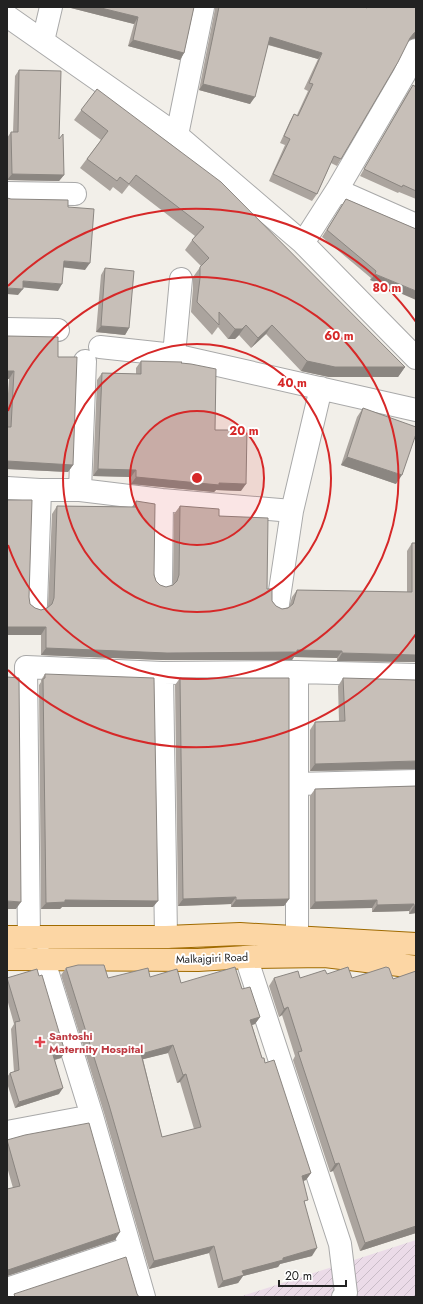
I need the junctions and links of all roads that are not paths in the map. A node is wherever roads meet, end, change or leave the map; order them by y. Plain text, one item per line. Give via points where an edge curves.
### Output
1 (51, 7) edge
2 (204, 7) edge
3 (7, 16) edge
4 (43, 41) junction
5 (416, 50) edge
6 (410, 77) edge
7 (177, 135) junction
8 (337, 190) junction
9 (7, 193) edge
10 (75, 194) dead end
11 (416, 225) edge
12 (303, 243) junction
13 (181, 279) dead end
14 (7, 329) edge
15 (58, 330) dead end
16 (174, 355) junction
17 (416, 358) edge
18 (321, 388) junction
19 (416, 410) edge
20 (7, 488) edge
21 (40, 490) junction
22 (80, 490) junction
23 (162, 500) junction
24 (292, 511) junction
25 (161, 582) dead end
26 (278, 604) dead end
27 (36, 605) dead end
28 (297, 672) junction
29 (162, 674) junction
30 (416, 675) edge
31 (416, 781) edge
32 (296, 784) junction
33 (166, 936) junction
34 (7, 937) edge
35 (297, 937) junction
36 (28, 938) junction
37 (416, 944) edge
38 (246, 957) junction
39 (43, 958) junction
40 (7, 959) edge
41 (416, 967) edge
42 (92, 1116) junction
43 (7, 1132) edge
44 (130, 1248) junction
45 (7, 1289) edge
46 (144, 1297) edge
47 (343, 1297) edge

1 - 4 street
2 - 7 street
3 - 4 street
4 - 7 street
5 - 6 street
6 - 8 street
7 - 12 street
8 - 11 street
8 - 12 street
9 - 10 street
12 - 17 street
13 - 16 street
14 - 15 street
16 - 18 street
16 - 22 street via 92,354
18 - 19 street
18 - 24 street
20 - 21 street
21 - 22 street
21 - 27 street
22 - 23 street
23 - 24 street
23 - 25 street
24 - 26 street
28 - 29 street
28 - 30 street
28 - 32 street
29 - 33 street
29 - 36 street via 26,667
31 - 32 street
32 - 35 street
33 - 35 main road, Malkajgiri Road via 240,934
33 - 36 main road, Malkajgiri Road
34 - 36 main road, Malkajgiri Road
35 - 37 main road, Malkajgiri Road
38 - 39 main road, Malkajgiri Road via 198,960
38 - 41 main road, Malkajgiri Road via 325,956
38 - 47 street via 340,1244 346,1293
39 - 40 main road, Malkajgiri Road
39 - 42 street
42 - 43 street
42 - 44 street
44 - 45 street
44 - 46 street

